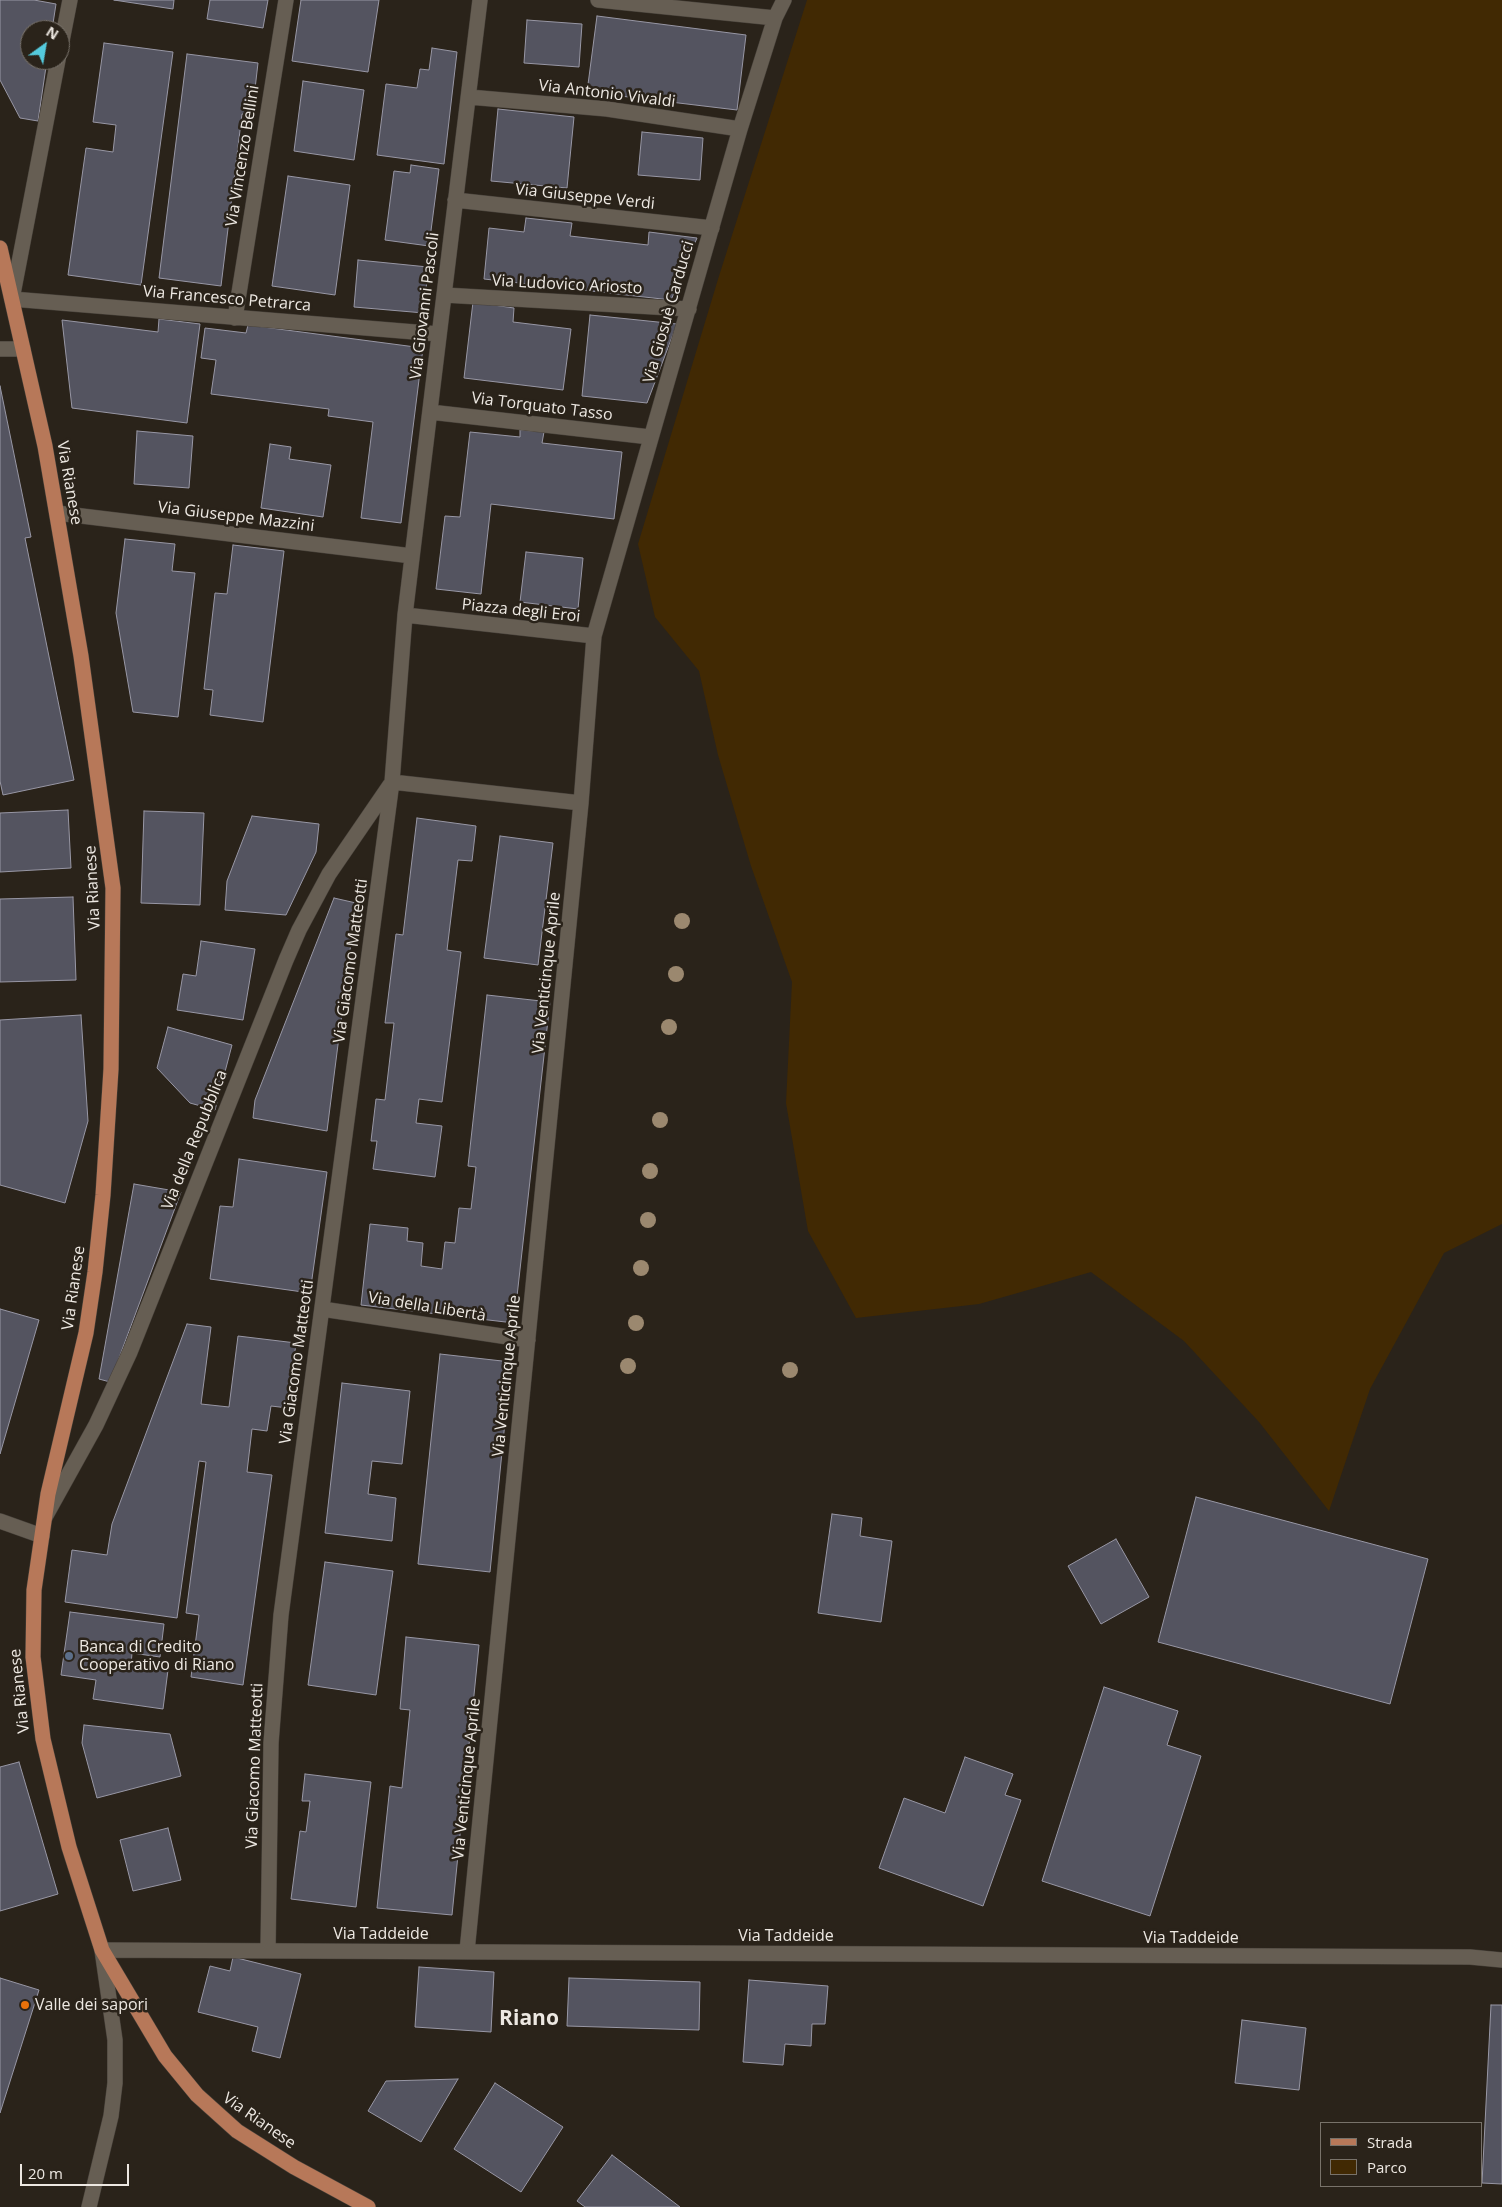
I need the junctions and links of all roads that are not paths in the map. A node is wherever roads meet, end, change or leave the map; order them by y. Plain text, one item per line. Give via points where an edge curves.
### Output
1 (70, 0) edge
2 (286, 0) edge
3 (480, 0) edge
4 (598, 0) edge
5 (784, 0) edge
6 (776, 18) junction
7 (66, 20) edge
8 (56, 70) edge
9 (469, 97) junction
10 (740, 129) junction
11 (455, 200) junction
12 (712, 228) junction
13 (0, 248) edge
14 (444, 294) junction
15 (12, 299) junction
16 (689, 309) junction
17 (235, 318) junction
18 (440, 334) junction
19 (0, 349) edge
20 (23, 349) junction
21 (430, 412) junction
22 (650, 437) junction
23 (57, 513) junction
24 (412, 556) junction
25 (405, 615) junction
26 (594, 636) junction
27 (392, 782) junction
28 (581, 803) junction
29 (322, 1309) junction
30 (528, 1340) junction
31 (45, 1519) junction
32 (0, 1521) edge
33 (42, 1536) junction
34 (102, 1950) junction
35 (268, 1950) junction
36 (467, 1951) junction
37 (1502, 1960) edge
38 (89, 2207) edge
39 (368, 2207) edge

1 - 7 street
2 - 17 street, Via Vincenzo Bellini
3 - 9 street, Via Giovanni Pascoli
4 - 6 street
5 - 6 street, Via Giosuè Carducci
6 - 10 street, Via Giosuè Carducci
8 - 15 street
9 - 10 street, Via Antonio Vivaldi via 607,109
9 - 11 street, Via Giovanni Pascoli
10 - 12 street, Via Giosuè Carducci
11 - 12 street, Via Giuseppe Verdi
11 - 14 street, Via Giovanni Pascoli
12 - 16 street, Via Giosuè Carducci
13 - 15 main road, Via Rianese
14 - 16 street, Via Ludovico Ariosto
14 - 18 street, Via Giovanni Pascoli
15 - 17 street, Via Francesco Petrarca
15 - 20 main road, Via Rianese
16 - 22 street, Via Giosuè Carducci
17 - 18 street, Via Francesco Petrarca
18 - 21 street, Via Giovanni Pascoli
19 - 20 street
20 - 23 main road, Via Rianese
21 - 22 street, Via Torquato Tasso
21 - 24 street, Via Giovanni Pascoli
22 - 26 street, Via Giosuè Carducci
23 - 24 street, Via Giuseppe Mazzini
23 - 31 main road, Via Rianese via 110,856 114,954 111,1069 95,1272 86,1333
24 - 25 street, Via Giovanni Pascoli
25 - 26 street, Piazza degli Eroi
25 - 27 street
26 - 28 street, Piazza degli Eroi
27 - 28 street
27 - 29 street, Via Giacomo Matteotti
27 - 31 street, Via della Repubblica via 329,874 299,930 130,1352 96,1425
28 - 30 street, Via Venticinque Aprile
29 - 30 street, Via della Libertà
29 - 35 street, Via Giacomo Matteotti via 280,1615 271,1743
30 - 36 street, Via Venticinque Aprile
31 - 33 main road, Via Rianese
32 - 33 street
33 - 34 main road, Via Rianese via 34,1583 32,1622 40,1719 69,1847
34 - 35 street, Via Taddeide
34 - 38 street via 115,2040 115,2083 111,2116
34 - 39 main road, Via Rianese via 165,2056 210,2108 250,2140
35 - 36 street, Via Taddeide
36 - 37 street, Via Taddeide

